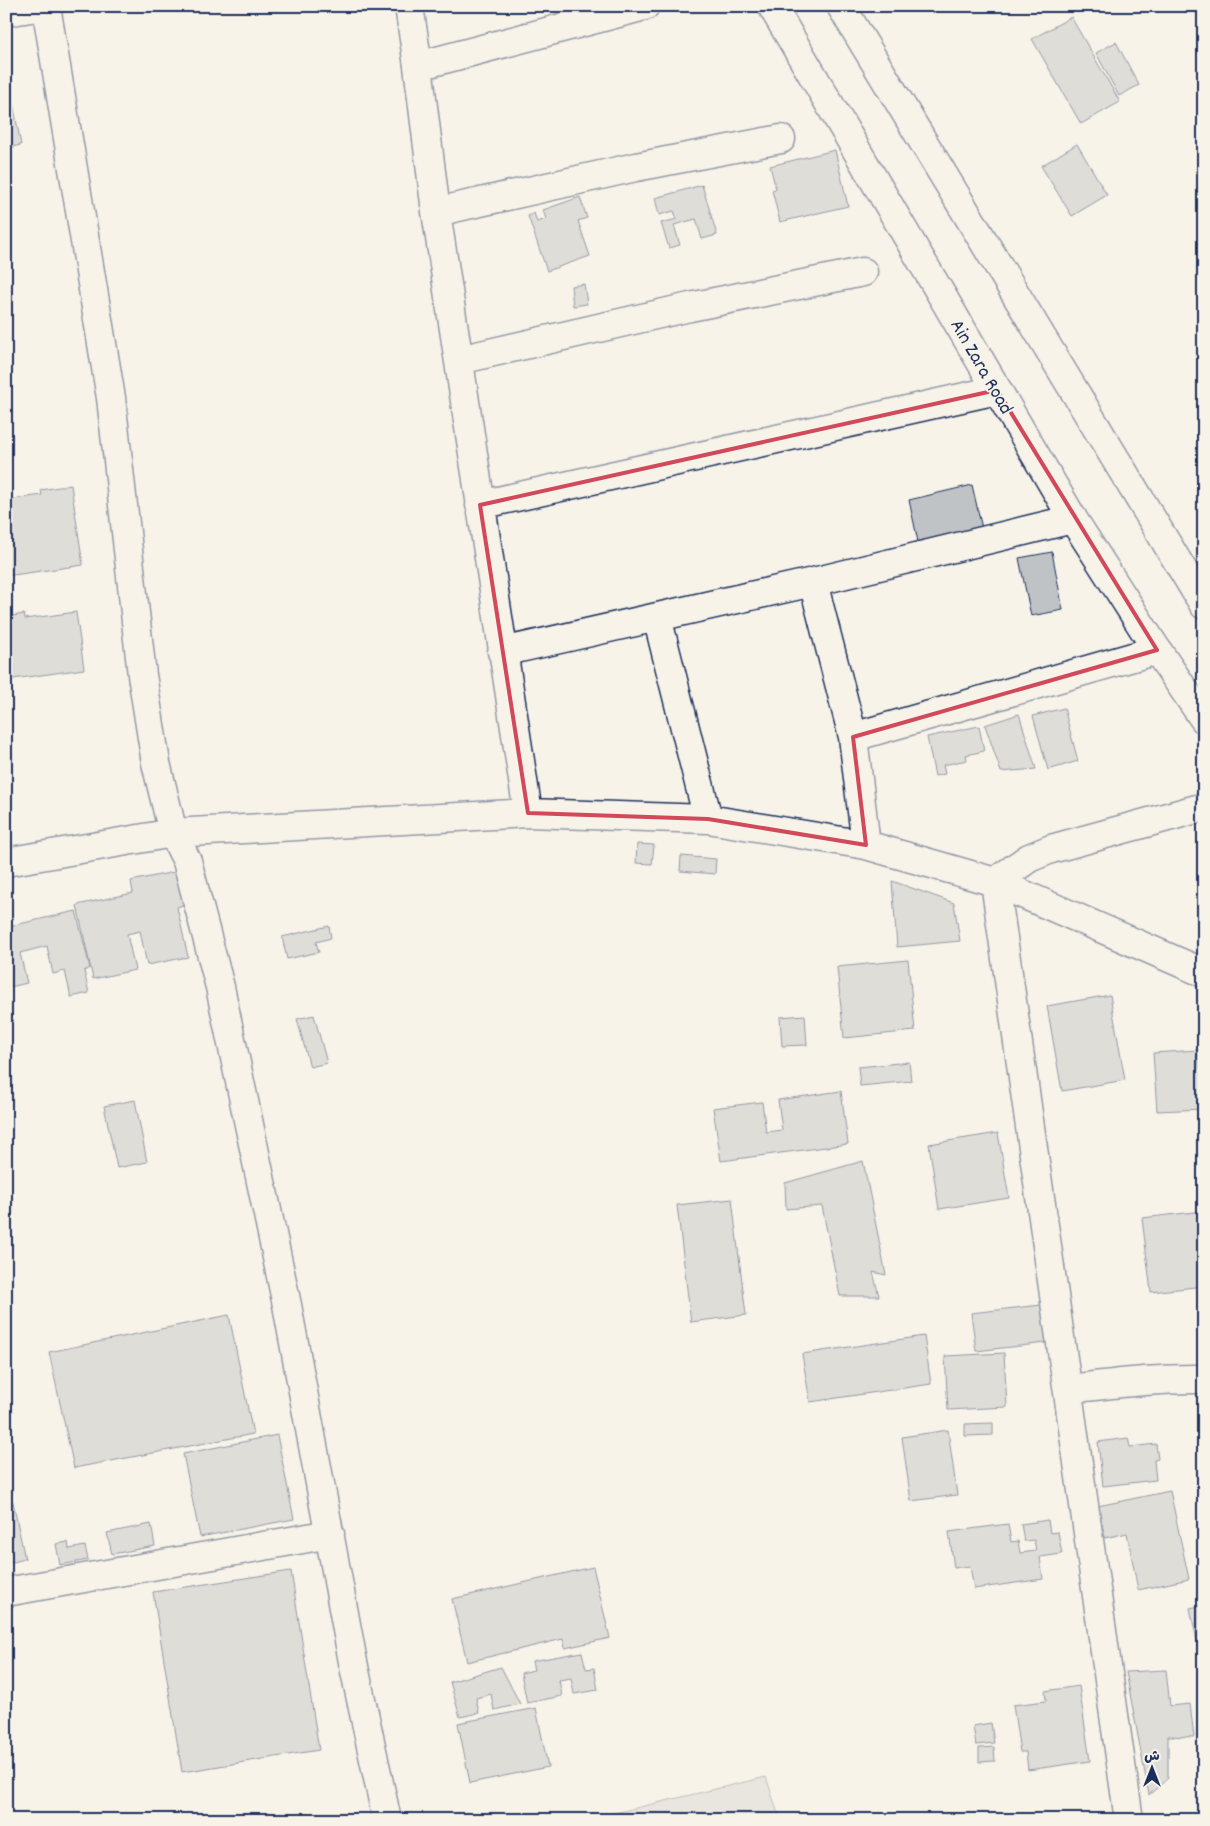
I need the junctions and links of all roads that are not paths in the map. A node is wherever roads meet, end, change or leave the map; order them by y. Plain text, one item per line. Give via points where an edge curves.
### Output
1 (44, 6) edge
2 (409, 6) edge
3 (645, 6) edge
4 (772, 6) edge
5 (841, 6) edge
6 (6, 12) edge
7 (418, 66) junction
8 (781, 139) dead end
9 (436, 212) junction
10 (863, 272) dead end
11 (458, 360) junction
12 (997, 390) junction
13 (480, 505) junction
14 (1073, 519) junction
15 (813, 582) junction
16 (1204, 605) edge
17 (657, 617) junction
18 (1157, 650) junction
19 (502, 652) junction
20 (1204, 719) edge
21 (853, 737) junction
22 (1204, 807) edge
23 (528, 812) junction
24 (708, 819) junction
25 (173, 833) junction
26 (866, 845) junction
27 (6, 862) edge
28 (995, 882) junction
29 (1204, 973) edge
30 (1204, 1379) edge
31 (1068, 1389) junction
32 (330, 1534) junction
33 (6, 1592) edge
34 (387, 1820) edge
35 (1129, 1820) edge

1 - 6 street
1 - 25 street via 111,398 142,675 156,763
2 - 7 street
3 - 7 street
4 - 12 street, Ain Zara Road
5 - 16 street
7 - 9 street
8 - 9 street via 636,167
9 - 11 street
10 - 11 street via 690,307
11 - 13 street
12 - 13 street
12 - 14 street, Ain Zara Road
13 - 19 street
14 - 15 street
14 - 18 street, Ain Zara Road
15 - 17 street
15 - 21 street
17 - 19 street
17 - 24 street
18 - 20 street, Ain Zara Road
18 - 21 street
19 - 23 street
21 - 26 street
22 - 28 street via 1051,849 1029,858
23 - 24 street
23 - 25 street
24 - 26 street
25 - 27 street
25 - 32 street via 187,861 220,987 287,1305
26 - 28 street
28 - 29 street
28 - 31 street
30 - 31 street
31 - 35 street
32 - 33 street
32 - 34 street

